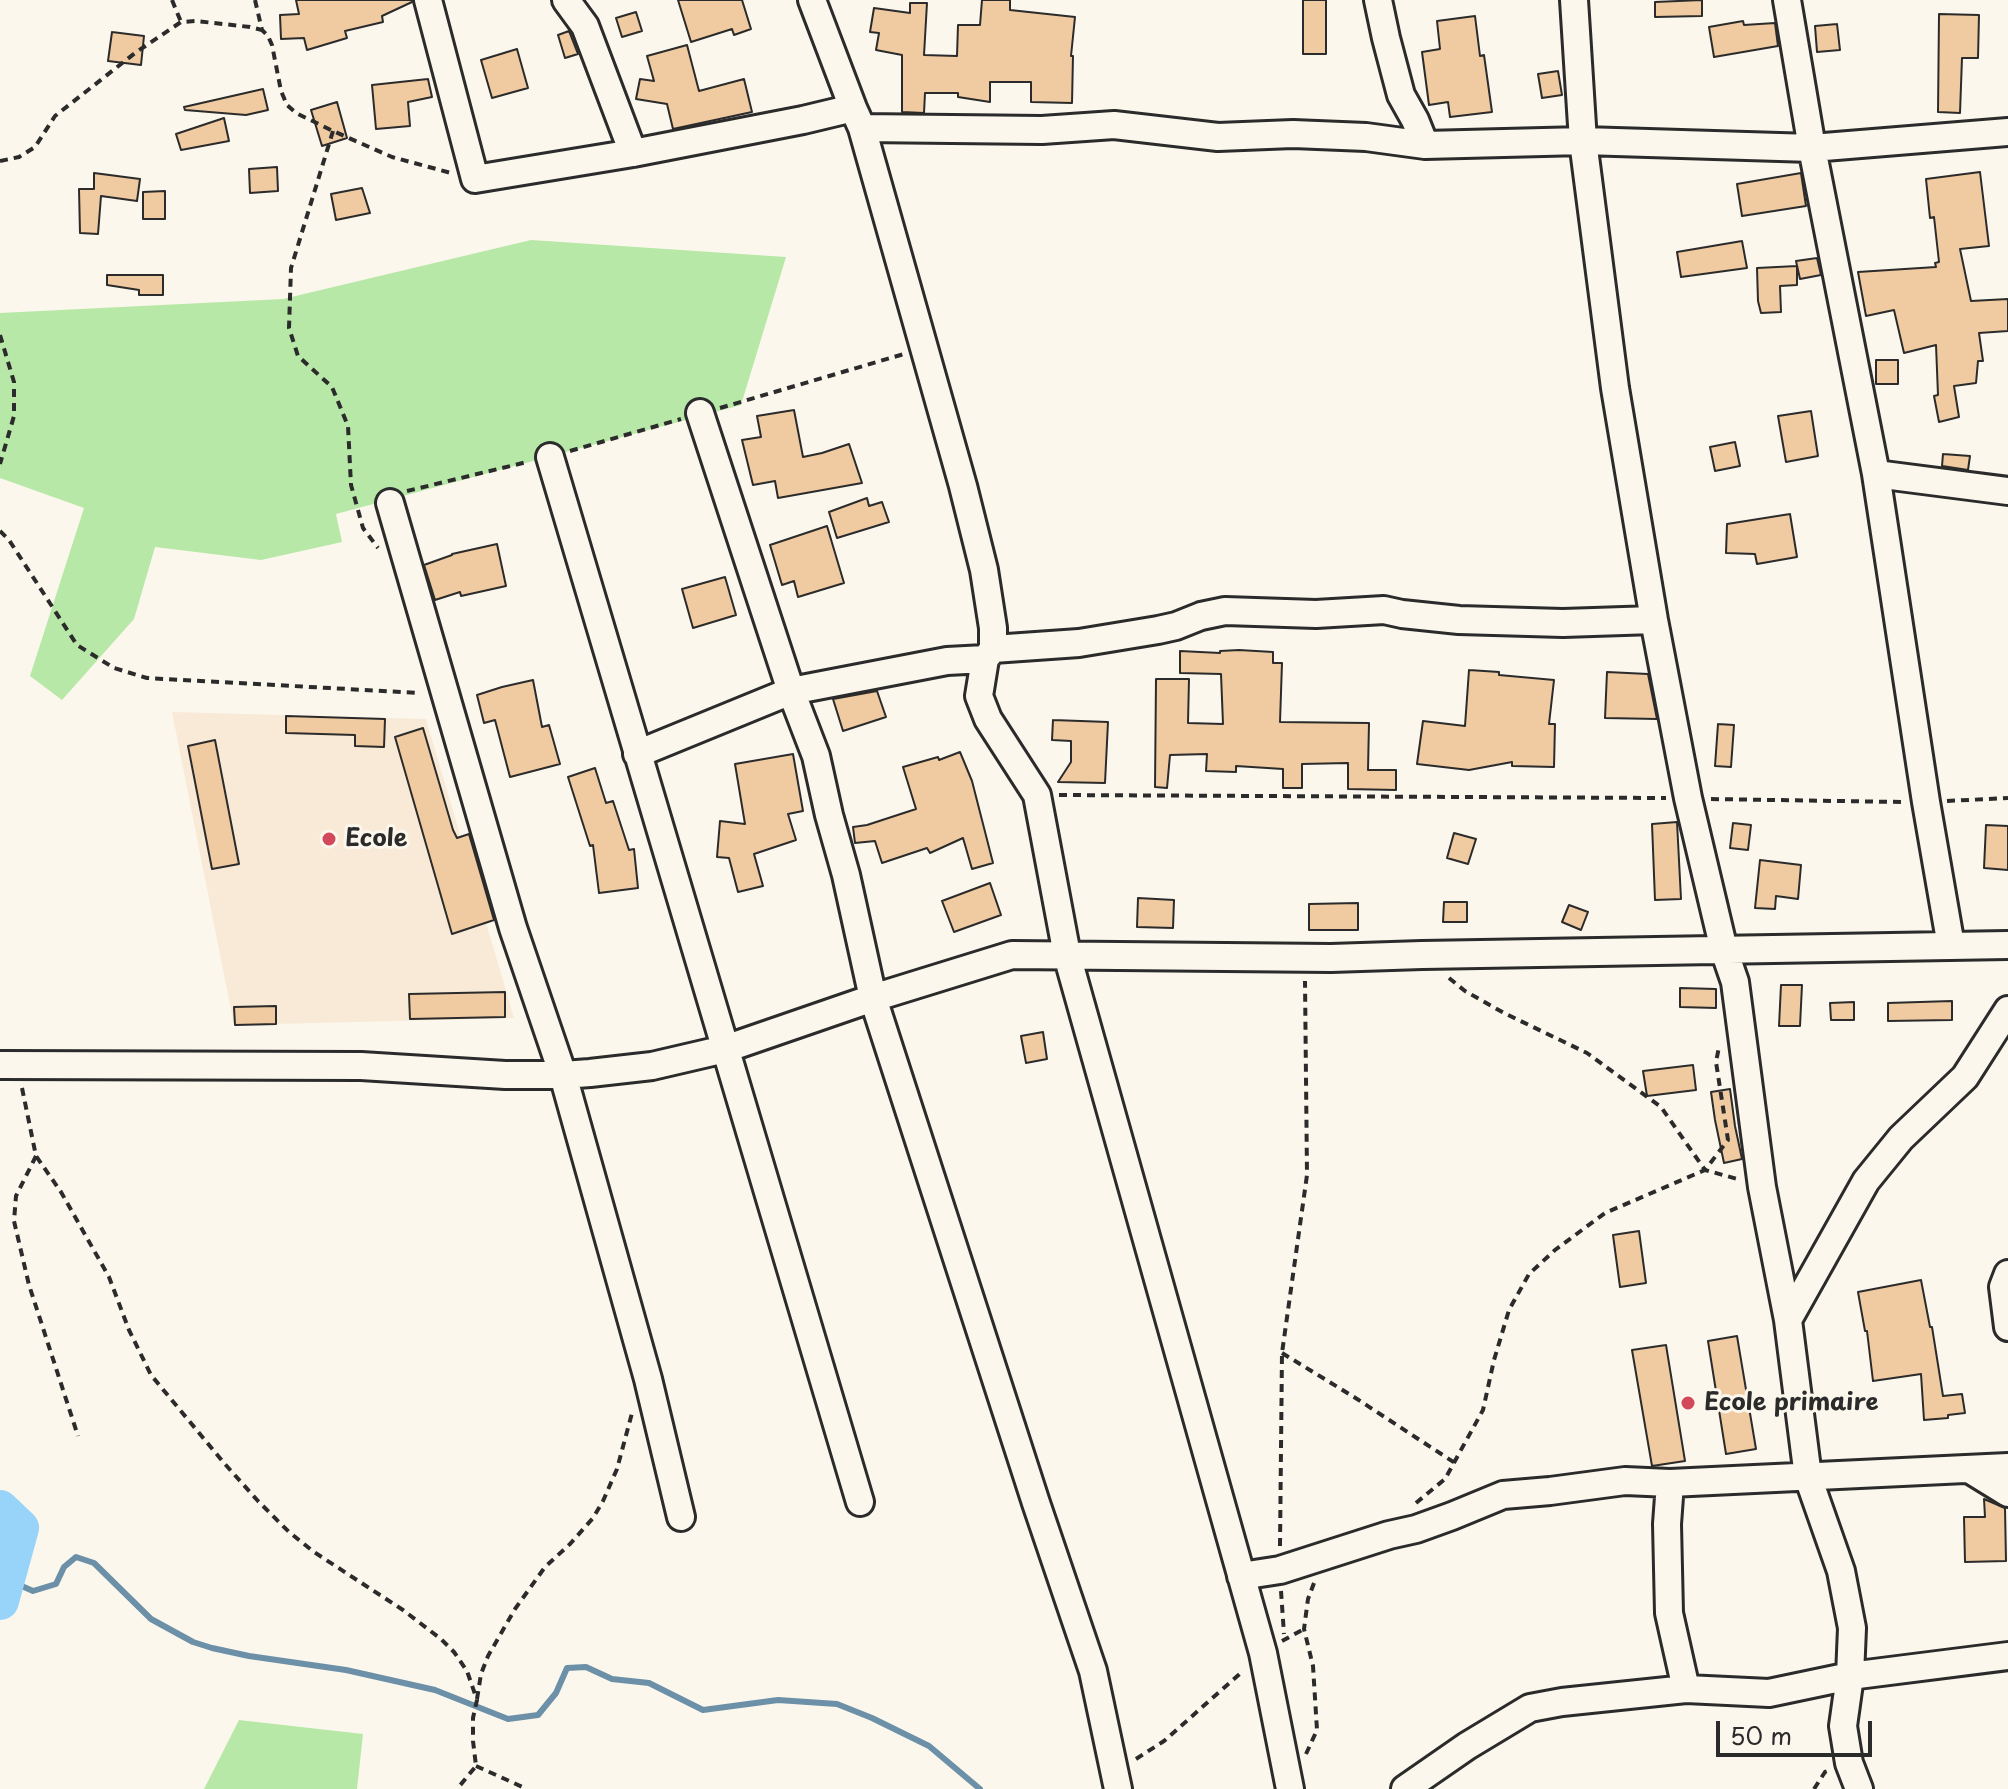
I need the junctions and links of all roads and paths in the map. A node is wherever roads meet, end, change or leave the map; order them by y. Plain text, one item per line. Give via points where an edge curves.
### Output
1 (172, 0) edge
2 (255, 0) edge
3 (428, 0) edge
4 (566, 0) edge
5 (812, 0) edge
6 (1378, 0) edge
7 (1574, 0) edge
8 (1787, 0) edge
9 (181, 22) junction
10 (262, 30) junction
11 (858, 118) junction
12 (333, 131) junction
13 (2008, 132) edge
14 (1583, 141) junction
15 (1425, 145) junction
16 (1812, 148) junction
17 (633, 153) junction
18 (0, 161) edge
19 (475, 179) junction
20 (0, 335) edge
21 (925, 348) junction
22 (700, 413) junction
23 (550, 457) junction
24 (0, 464) edge
25 (1876, 474) junction
26 (2008, 491) edge
27 (390, 503) joint
28 (0, 531) edge
29 (379, 550) dead end
30 (1654, 620) junction
31 (989, 654) junction
32 (791, 691) junction
33 (446, 694) junction
34 (637, 754) junction
35 (1037, 795) junction
36 (1688, 798) junction
37 (2008, 798) edge
38 (1926, 802) junction
39 (2008, 945) edge
40 (1951, 946) junction
41 (1724, 950) junction
42 (1067, 955) junction
43 (1422, 955) junction
44 (1305, 958) junction
45 (873, 998) junction
46 (2008, 1010) edge
47 (1720, 1034) dead end
48 (725, 1049) junction
49 (8, 1065) edge
50 (563, 1075) junction
51 (36, 1156) junction
52 (1705, 1170) junction
53 (1762, 1187) junction
54 (2008, 1274) edge
55 (1788, 1320) junction
56 (2008, 1327) edge
57 (1282, 1353) junction
58 (648, 1379) junction
59 (78, 1436) dead end
60 (1455, 1463) junction
61 (2008, 1467) edge
62 (1969, 1469) junction
63 (1808, 1477) junction
64 (1670, 1483) junction
65 (2008, 1493) edge
66 (860, 1502) dead end
67 (1411, 1507) dead end
68 (681, 1517) dead end
69 (1280, 1570) junction
70 (1317, 1573) dead end
71 (1241, 1576) junction
72 (1304, 1629) junction
73 (1274, 1646) junction
74 (2008, 1656) edge
75 (1850, 1676) junction
76 (1686, 1689) junction
77 (477, 1700) junction
78 (1302, 1765) dead end
79 (476, 1766) junction
80 (1116, 1782) edge
81 (457, 1789) edge
82 (527, 1789) edge
83 (1290, 1789) edge
84 (1405, 1789) edge
85 (1859, 1789) edge

1 - 9 path
2 - 10 path
3 - 19 street
4 - 17 street via 585,26
5 - 11 street
6 - 15 street via 1401,95
7 - 14 street
8 - 16 street
9 - 10 path
9 - 18 path via 55,116 35,147
10 - 12 path via 272,45 287,105
11 - 15 street via 1042,130 1114,125 1218,137 1293,134
11 - 17 street via 803,120
11 - 21 street
12 - 19 path via 392,157
12 - 29 path via 291,268 289,328 298,356 332,387 348,426 351,485 363,528
13 - 16 street
14 - 15 street
14 - 16 street
14 - 30 street via 1615,388
16 - 25 street
17 - 19 street
20 - 24 path via 14,382 14,416
21 - 22 path
21 - 31 street via 984,570 993,628
22 - 23 path
22 - 32 street
23 - 27 path via 392,494
23 - 34 street
25 - 26 street
25 - 38 street
27 - 33 street
28 - 33 path via 77,645 114,668 147,678
30 - 31 street via 1563,623 1459,620 1384,610 1225,611 1145,633
30 - 36 street
31 - 32 street
31 - 35 street via 979,696
32 - 34 street
32 - 45 street via 816,756
33 - 50 street via 513,928
34 - 48 street
35 - 36 path
35 - 42 street
36 - 38 path
36 - 41 street
37 - 38 path
38 - 40 street
39 - 40 street
40 - 41 street
41 - 43 street
41 - 53 street via 1735,982
42 - 44 street
42 - 45 street via 1012,955
42 - 71 street
43 - 44 street
43 - 52 path via 1465,991 1587,1053 1661,1107
44 - 57 path via 1307,1175
45 - 48 street
45 - 80 street via 1093,1671
46 - 55 street via 1965,1077 1901,1138 1866,1181
47 - 52 path via 1716,1062 1728,1140
48 - 50 street via 652,1066
48 - 66 street
49 - 50 street via 361,1066
49 - 51 path
50 - 58 street
51 - 59 path via 16,1196 14,1221
51 - 77 path via 109,1277 151,1375 289,1532 448,1646 467,1671
52 - 53 path
52 - 60 path via 1605,1213 1529,1274 1509,1310 1483,1410
53 - 55 street
54 - 56 street via 2003,1287
55 - 63 street
57 - 60 path
57 - 69 path
58 - 68 street
58 - 77 path via 603,1501 515,1609 488,1656
60 - 67 path via 1445,1479
61 - 62 street
62 - 63 street
62 - 65 street
63 - 64 street
63 - 75 street via 1841,1571 1852,1628
64 - 69 street via 1625,1481 1503,1495 1416,1529
64 - 76 street via 1669,1613
69 - 71 street
69 - 73 path
70 - 72 path
71 - 73 street
72 - 73 path
72 - 78 path via 1313,1666 1317,1730
73 - 80 path
73 - 83 street
74 - 75 street
75 - 76 street via 1769,1693
75 - 85 street via 1843,1726
76 - 84 street via 1530,1708
77 - 79 path
79 - 81 path
79 - 82 path

